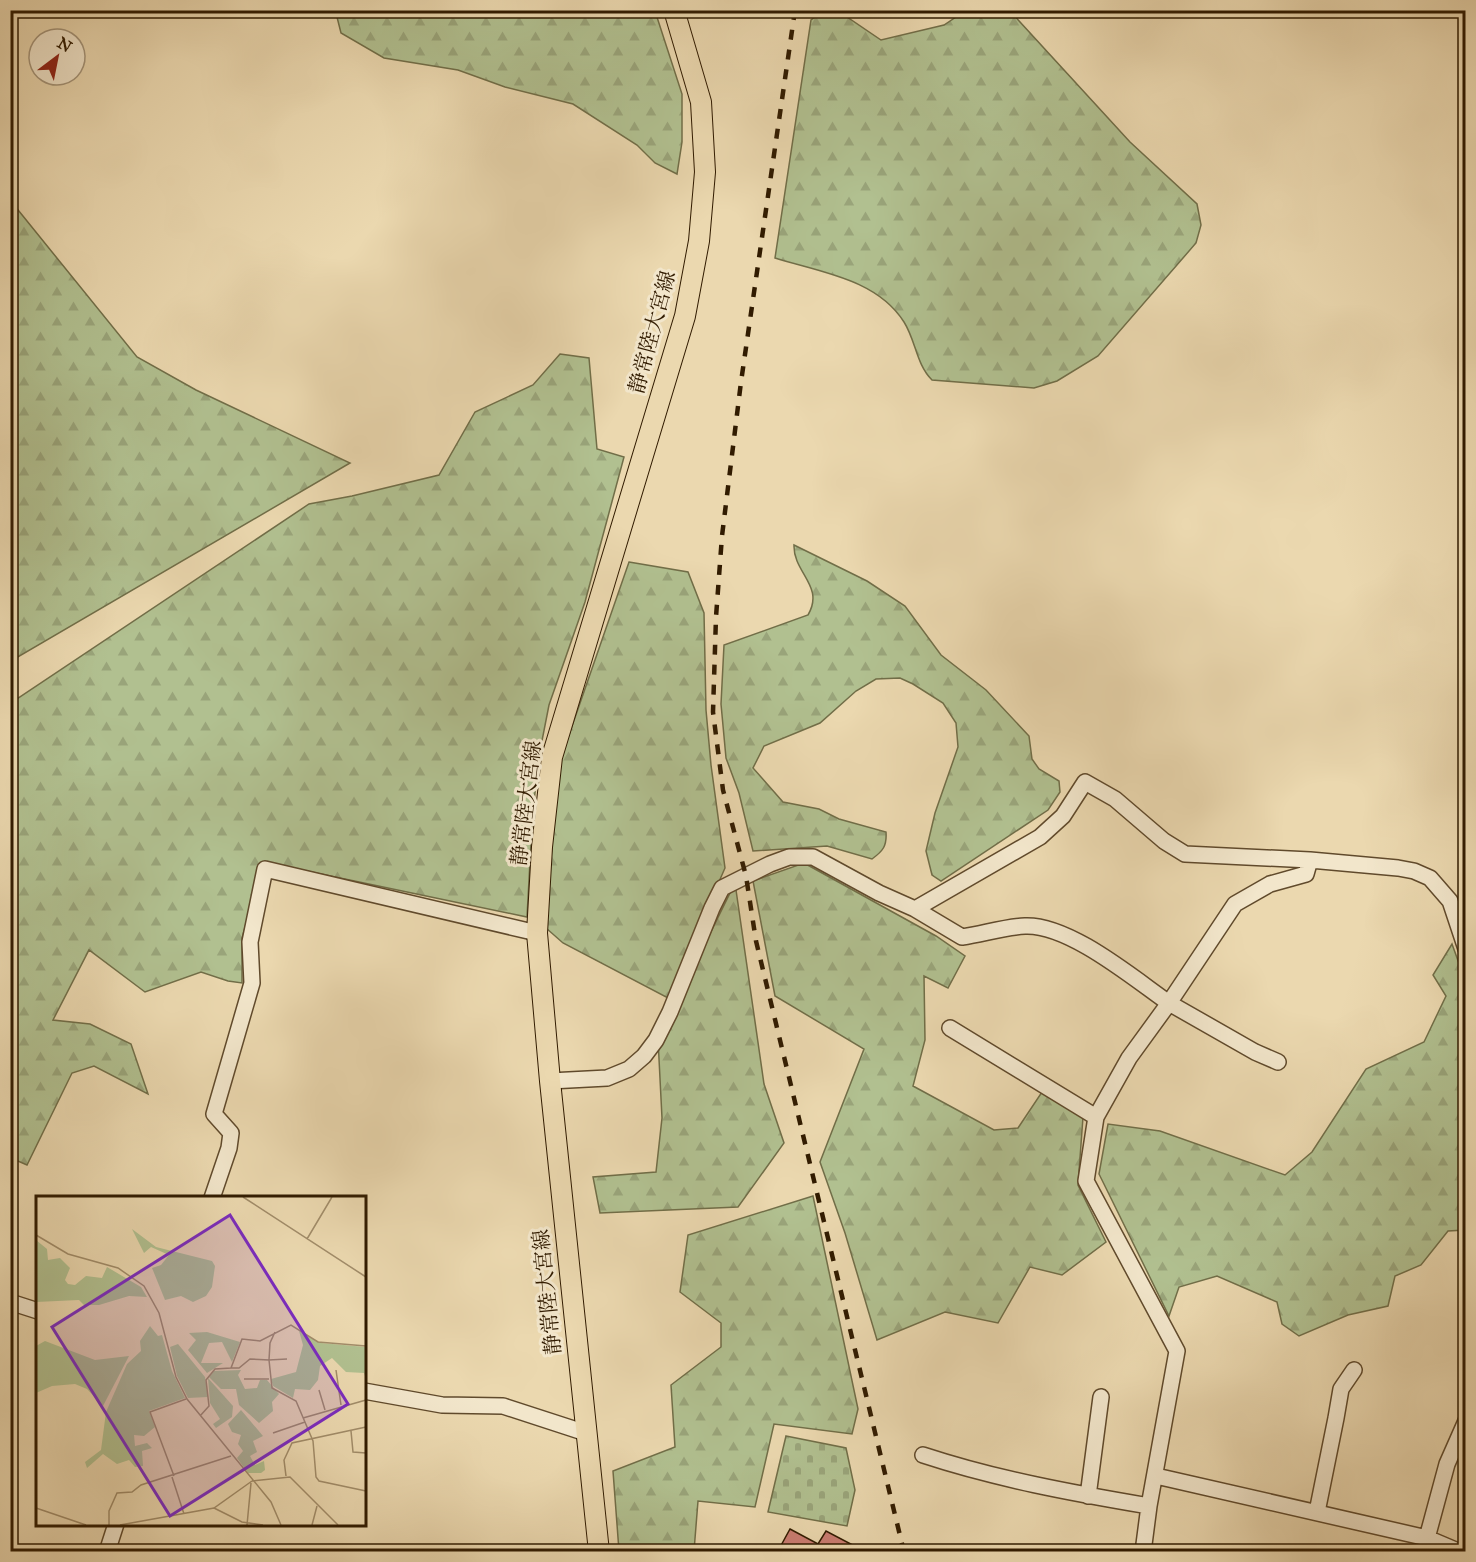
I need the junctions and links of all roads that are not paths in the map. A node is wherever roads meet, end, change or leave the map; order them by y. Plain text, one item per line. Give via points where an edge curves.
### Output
1 (674, 10) edge
2 (1310, 860) junction
3 (915, 909) junction
4 (537, 933) junction
5 (1466, 949) edge
6 (1169, 1003) junction
7 (950, 1028) dead end
8 (1278, 1062) dead end
9 (550, 1081) junction
10 (1096, 1117) junction
11 (212, 1196) edge
12 (10, 1302) edge
13 (36, 1310) edge
14 (1354, 1370) dead end
15 (366, 1391) edge
16 (1101, 1397) dead end
17 (1466, 1421) edge
18 (586, 1433) junction
19 (923, 1455) dead end
20 (1156, 1476) junction
21 (1088, 1496) junction
22 (1149, 1506) junction
23 (1317, 1512) junction
24 (115, 1526) edge
25 (1427, 1538) junction
26 (106, 1551) edge
27 (599, 1551) edge
28 (1143, 1551) edge
29 (1460, 1551) edge

1 - 4 main road, 静常陸大宮線 via 701,102 705,172 699,241 685,316 552,757
2 - 3 street via 1185,855 1115,799 1085,782 1063,816 1040,837
2 - 5 street via 1398,868 1430,878 1450,901
2 - 6 street via 1306,874 1270,884 1235,904
3 - 6 street via 962,937 1028,926 1058,931
3 - 9 street via 813,857 789,857 770,864 722,888 670,1012 644,1056 629,1069 607,1078
4 - 9 main road, 静常陸大宮線
4 - 11 street via 265,869 250,942 252,983 214,1114 231,1133 230,1148
6 - 8 street
6 - 10 street via 1129,1058
7 - 10 street
9 - 18 main road, 静常陸大宮線
10 - 20 street via 1086,1181 1177,1351
12 - 13 street
14 - 23 street via 1341,1389
15 - 18 street via 442,1404 502,1407
16 - 21 street
17 - 25 street via 1447,1464
18 - 27 main road, 静常陸大宮線
19 - 21 street via 970,1470
20 - 22 street
20 - 23 street
21 - 22 street
22 - 28 street
23 - 25 street
24 - 26 street
25 - 29 street

